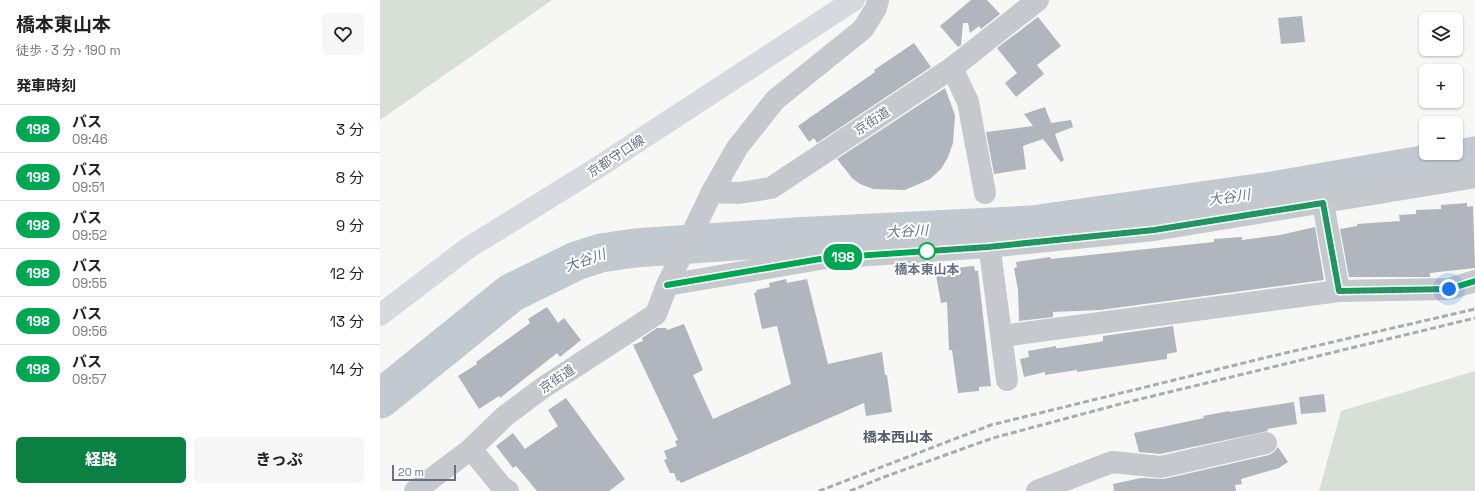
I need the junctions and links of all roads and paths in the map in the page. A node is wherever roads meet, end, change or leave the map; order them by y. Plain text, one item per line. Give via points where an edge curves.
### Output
1 (854, 0) edge
2 (878, 0) edge
3 (1038, 0) edge
4 (952, 68) junction
5 (1475, 177) edge
6 (712, 192) junction
7 (985, 193) dead end
8 (1323, 203) junction
9 (988, 242) junction
10 (1475, 281) edge
11 (667, 285) junction
12 (1339, 291) junction
13 (380, 315) edge
14 (1002, 336) junction
15 (1007, 380) dead end
16 (1266, 443) dead end
17 (471, 449) junction
18 (1045, 490) edge
19 (415, 491) edge
20 (508, 491) edge

1 - 13 main road, 京都守口線 via 597,168 468,248
2 - 6 street via 863,29 775,100 737,148
3 - 4 street, 京街道
4 - 6 street, 京街道 via 771,188 739,193
4 - 7 street via 968,102
5 - 8 street
6 - 11 street, 京街道
8 - 9 street via 1154,230
8 - 12 street
9 - 11 street via 826,258
9 - 14 street
10 - 12 street via 1449,289
11 - 17 street, 京街道 via 656,314 544,387 505,416
12 - 14 street
14 - 15 street
16 - 18 street via 1161,468 1112,462
17 - 19 street, 京街道
17 - 20 street

